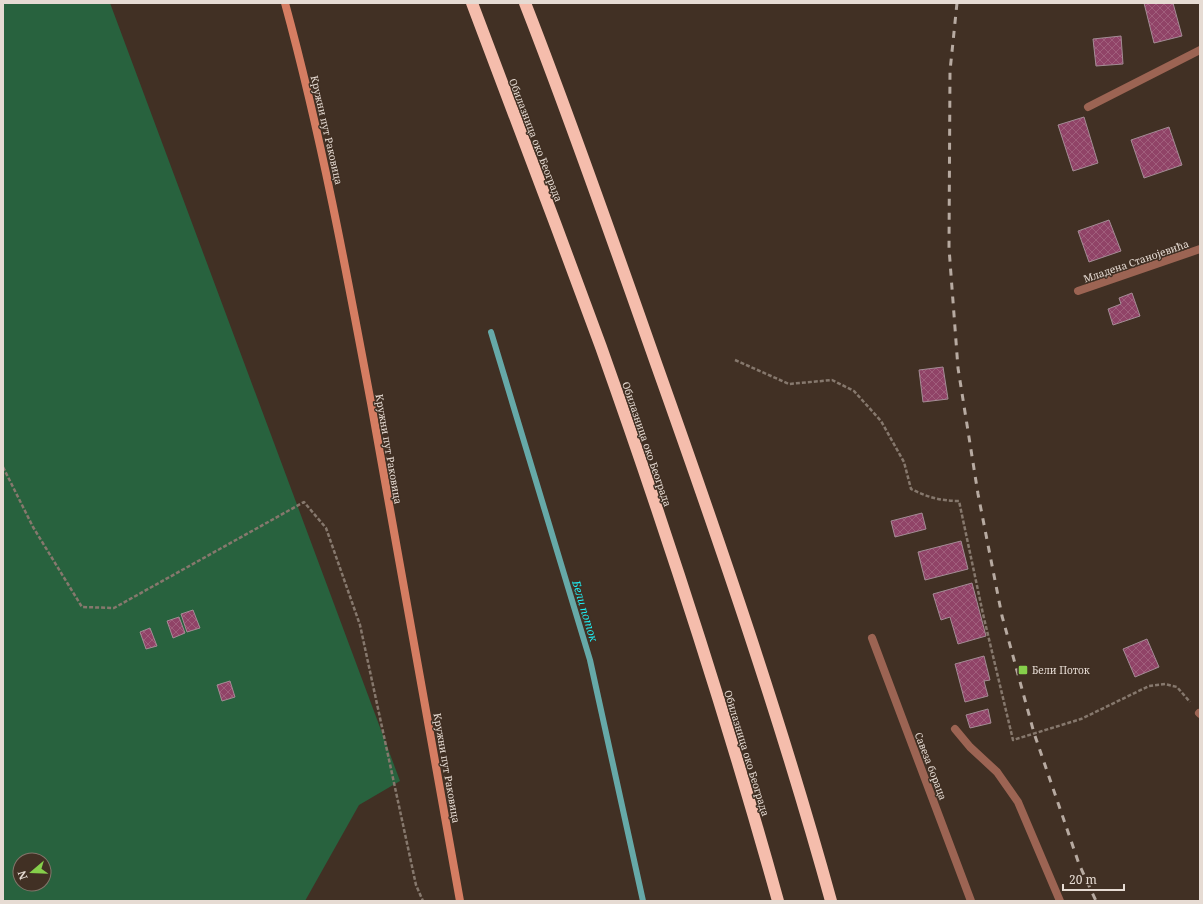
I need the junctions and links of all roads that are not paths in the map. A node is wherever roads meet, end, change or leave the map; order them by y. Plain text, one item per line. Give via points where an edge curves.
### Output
1 (285, 3) edge
2 (472, 3) edge
3 (525, 3) edge
4 (1200, 50) edge
5 (1088, 107) dead end
6 (1200, 249) edge
7 (1078, 291) dead end
8 (872, 638) dead end
9 (955, 729) dead end
10 (460, 901) edge
11 (778, 901) edge
12 (831, 901) edge
13 (971, 901) edge
14 (1060, 901) edge

1 - 10 main road, Кружни пут Раковица via 321,145 339,234
2 - 11 highway, Обилазница око Београда via 573,270 654,500 716,692
3 - 12 highway via 587,168 724,557 772,701
4 - 5 street
6 - 7 street, Младена Станојевића
8 - 13 street, Савеза бораца
9 - 14 street via 970,747 998,772 1018,802

